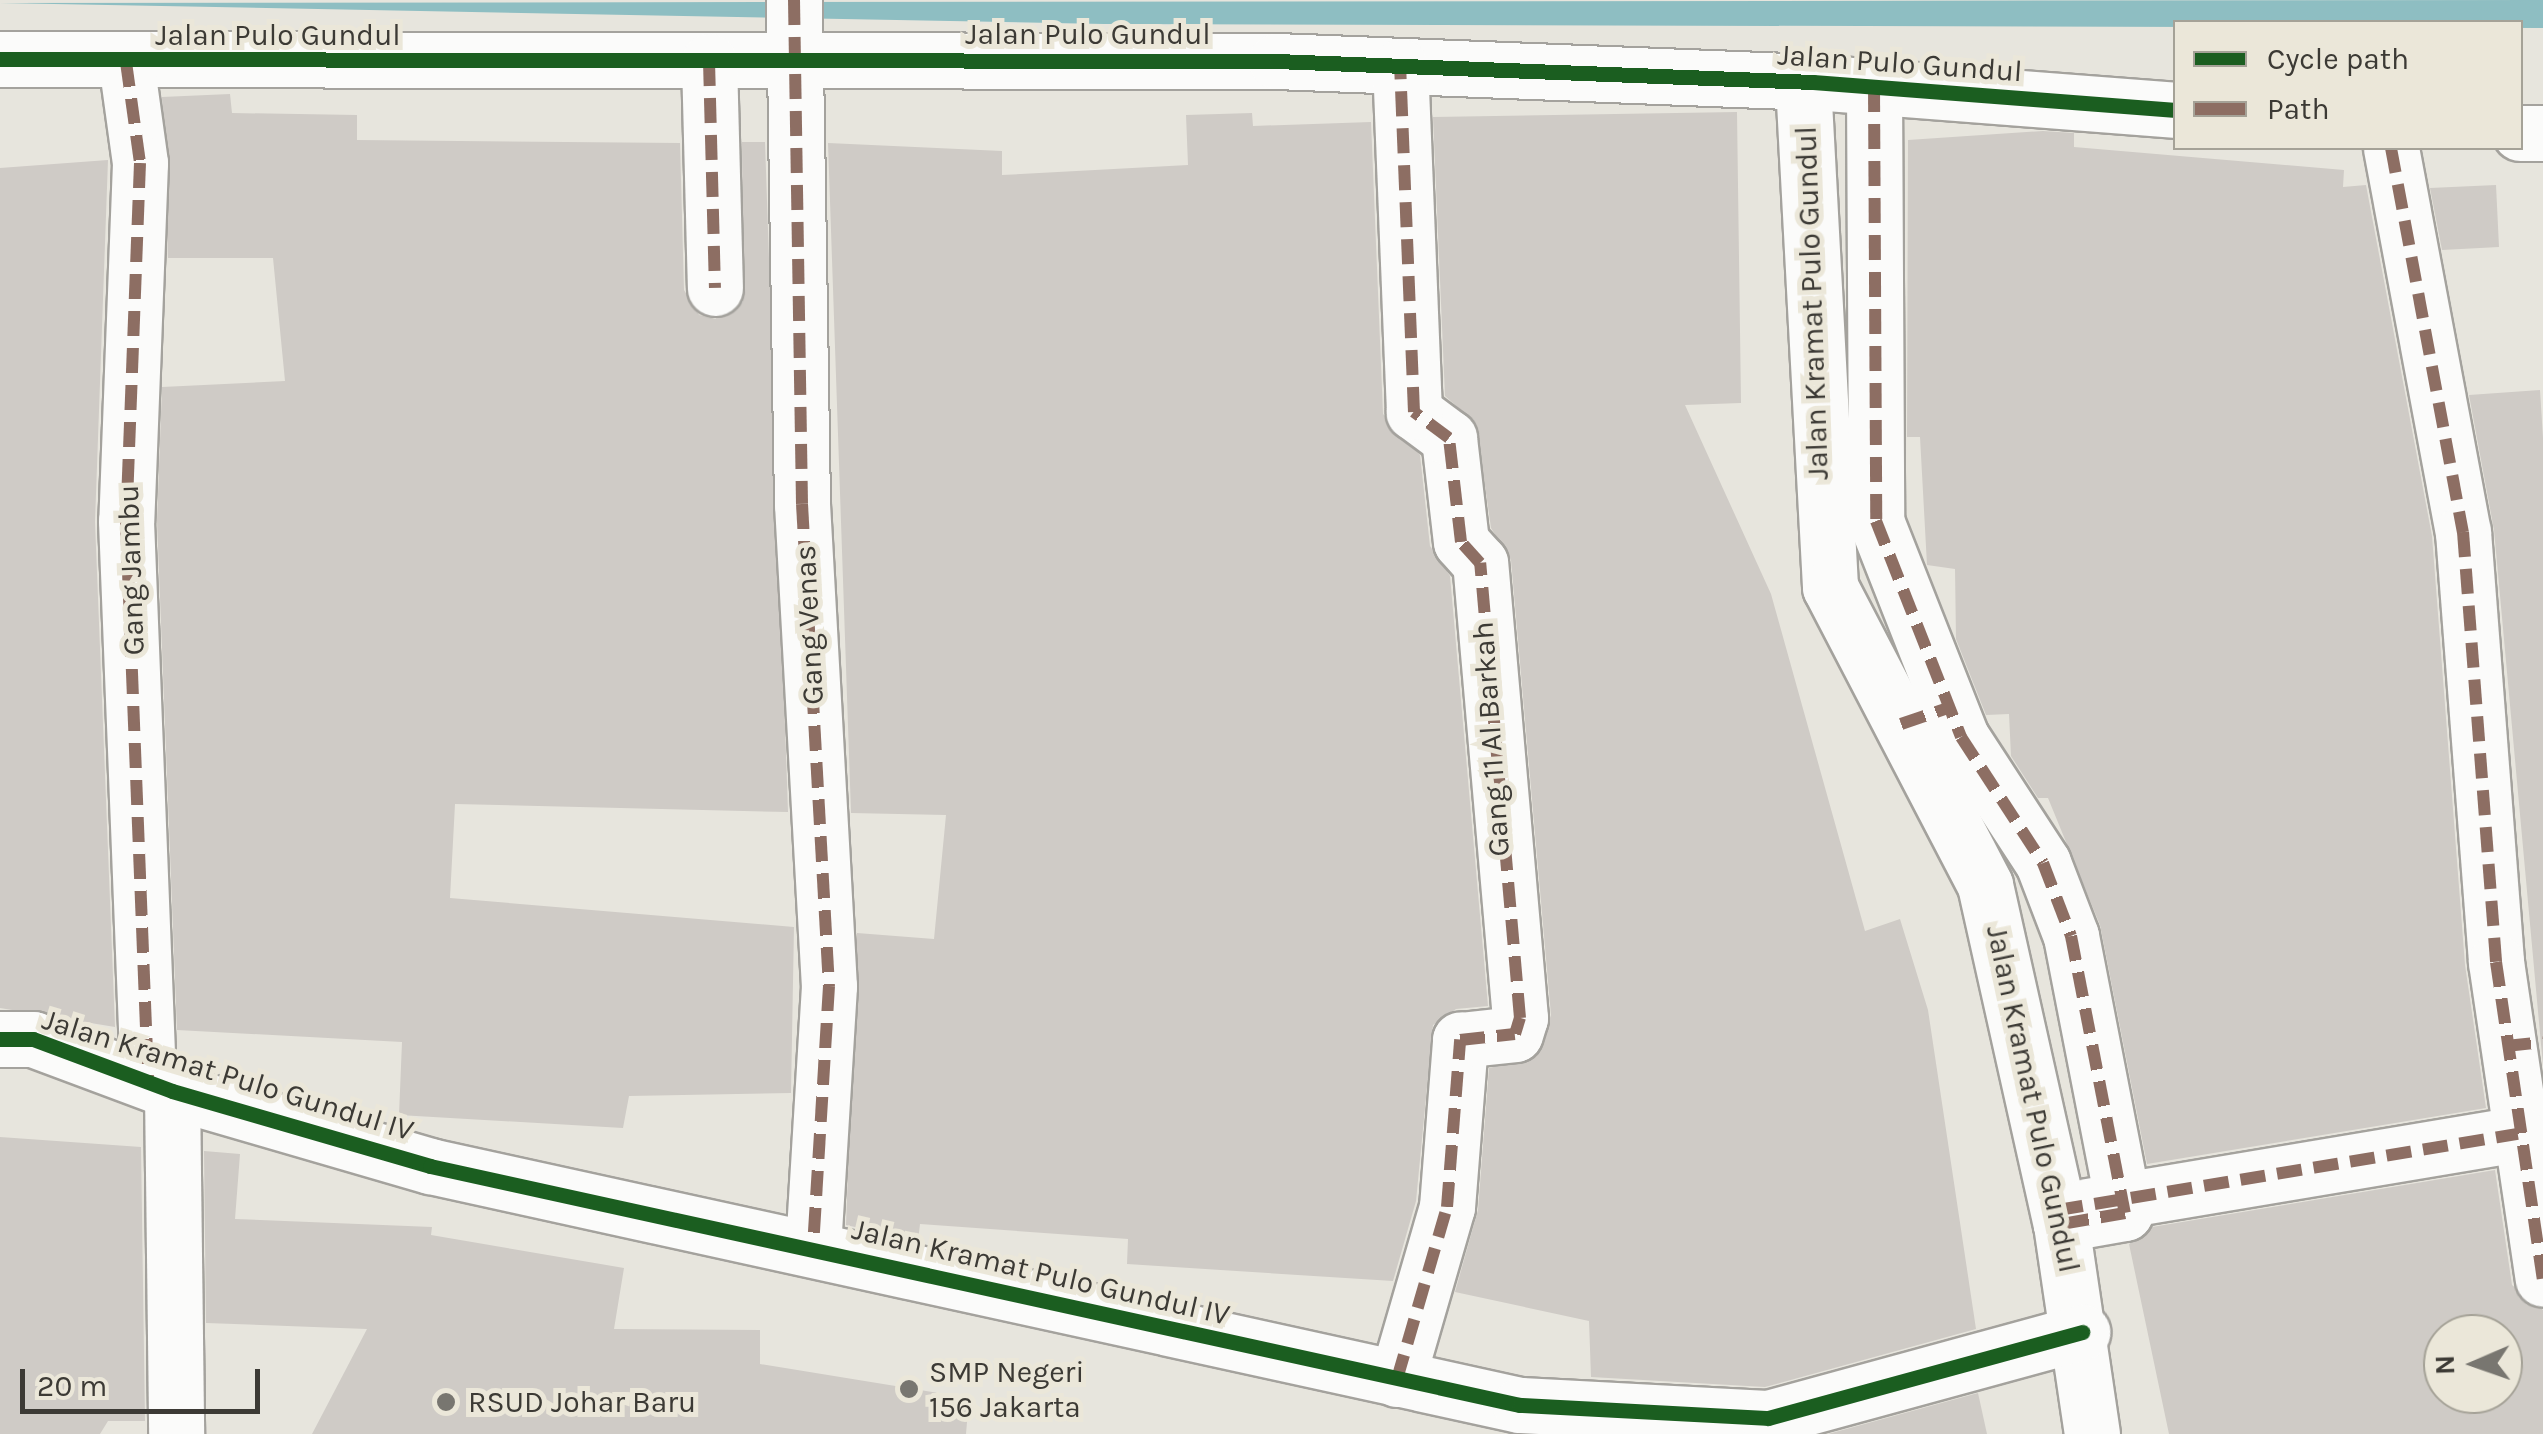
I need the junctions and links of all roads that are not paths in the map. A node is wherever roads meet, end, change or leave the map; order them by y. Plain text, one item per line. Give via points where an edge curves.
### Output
1 (795, 37) edge
2 (0, 59) edge
3 (709, 61) junction
4 (126, 62) junction
5 (1400, 66) junction
6 (1808, 83) junction
7 (1872, 87) junction
8 (2173, 110) edge
9 (2391, 150) edge
10 (714, 288) dead end
11 (1924, 717) junction
12 (0, 1039) edge
13 (2524, 1044) edge
14 (160, 1085) junction
15 (2518, 1134) junction
16 (2088, 1212) junction
17 (813, 1249) junction
18 (2543, 1280) edge
19 (2082, 1332) junction
20 (1397, 1379) junction
21 (176, 1434) edge
22 (2092, 1434) edge

1 - 3 street, Jalan Pulo Gundul
1 - 5 street, Jalan Pulo Gundul
1 - 17 street, Gang Venas via 802,504 829,986
2 - 4 street, Jalan Pulo Gundul
3 - 4 street, Jalan Pulo Gundul
3 - 10 street
4 - 14 street, Gang Jambu via 140,164 126,521
5 - 6 street, Jalan Pulo Gundul
5 - 20 street, Gang 11 Al Barkah via 1414,412 1449,438 1461,542 1480,562 1520,1018 1515,1034 1460,1040 1447,1207
6 - 7 street, Jalan Pulo Gundul
6 - 11 street, Jalan Kramat Pulo Gundul via 1830,588
7 - 8 street, Jalan Pulo Gundul
7 - 11 street via 1876,521
9 - 13 street via 2463,532
11 - 16 street, Jalan Kramat Pulo Gundul
11 - 16 street via 2044,863 2071,936
12 - 14 street, Jalan Kramat Pulo Gundul IV via 33,1039
13 - 15 street
14 - 17 street, Jalan Kramat Pulo Gundul IV via 430,1166
14 - 21 street, Gang Jambu via 168,1398
15 - 16 street
15 - 18 street
16 - 19 street, Jalan Kramat Pulo Gundul
17 - 20 street, Jalan Kramat Pulo Gundul IV
19 - 20 street, Jalan Kramat Pulo Gundul IV via 1768,1418 1520,1405
19 - 22 street, Jalan Kramat Pulo Gundul

